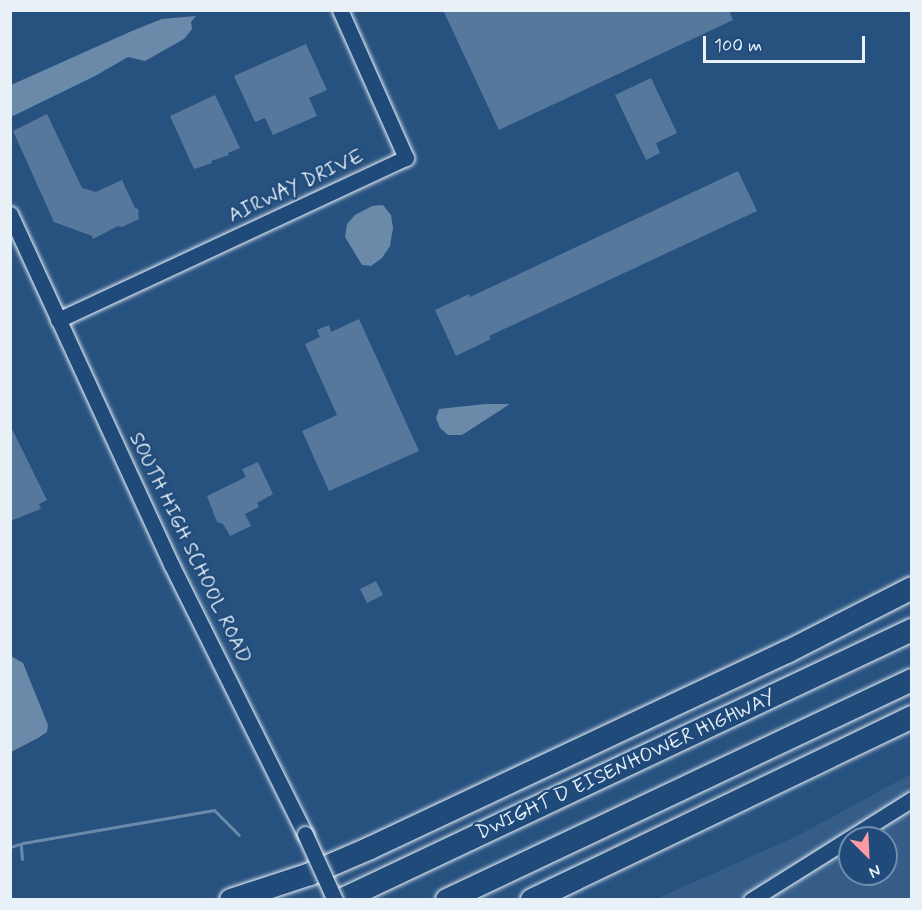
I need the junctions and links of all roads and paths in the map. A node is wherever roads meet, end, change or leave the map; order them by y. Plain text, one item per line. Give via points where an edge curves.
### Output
1 (340, 10) edge
2 (10, 214) edge
3 (58, 320) junction
4 (912, 588) edge
5 (912, 630) edge
6 (912, 680) edge
7 (912, 717) edge
8 (912, 799) edge
9 (231, 900) edge
10 (335, 900) edge
11 (341, 900) edge
12 (447, 900) edge
13 (532, 900) edge
14 (751, 900) edge

1 - 3 street, AIRWAY DRIVE via 406,158
2 - 3 street, SOUTH HIGH SCHOOL ROAD
3 - 10 street, SOUTH HIGH SCHOOL ROAD, bridge via 171,564
4 - 9 highway via 788,652 370,849
5 - 11 highway, DWIGHT D EISENHOWER HIGHWAY
6 - 12 highway
7 - 13 highway
8 - 14 street

